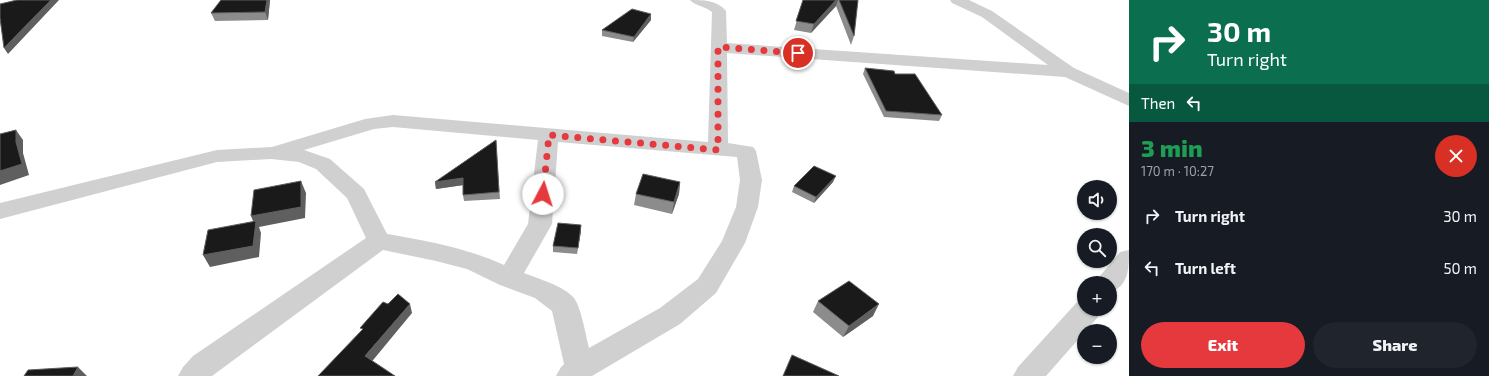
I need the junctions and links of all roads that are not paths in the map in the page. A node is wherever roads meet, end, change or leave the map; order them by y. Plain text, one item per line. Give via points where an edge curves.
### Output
1 (697, 0) edge
2 (957, 0) edge
3 (718, 47) junction
4 (1068, 72) junction
5 (1129, 100) edge
6 (549, 135) junction
7 (718, 150) junction
8 (271, 153) junction
9 (0, 211) edge
10 (379, 240) junction
11 (1129, 259) edge
12 (1115, 276) edge
13 (509, 278) junction
14 (1082, 316) edge
15 (575, 372) edge
16 (193, 376) edge
17 (1028, 376) edge

1 - 3 street via 710,4 719,11
2 - 4 street via 988,14
3 - 4 street
3 - 7 street
4 - 5 street
6 - 7 street
6 - 8 street via 393,120 372,123
6 - 13 street via 540,224
7 - 15 street via 746,151 751,180 747,207 732,243 707,286 670,316
8 - 9 street via 217,156
8 - 10 street via 302,156 323,164 356,194
10 - 13 street via 474,262
10 - 16 street via 203,365
11 - 12 street
13 - 15 street via 544,291 564,305
14 - 17 street

